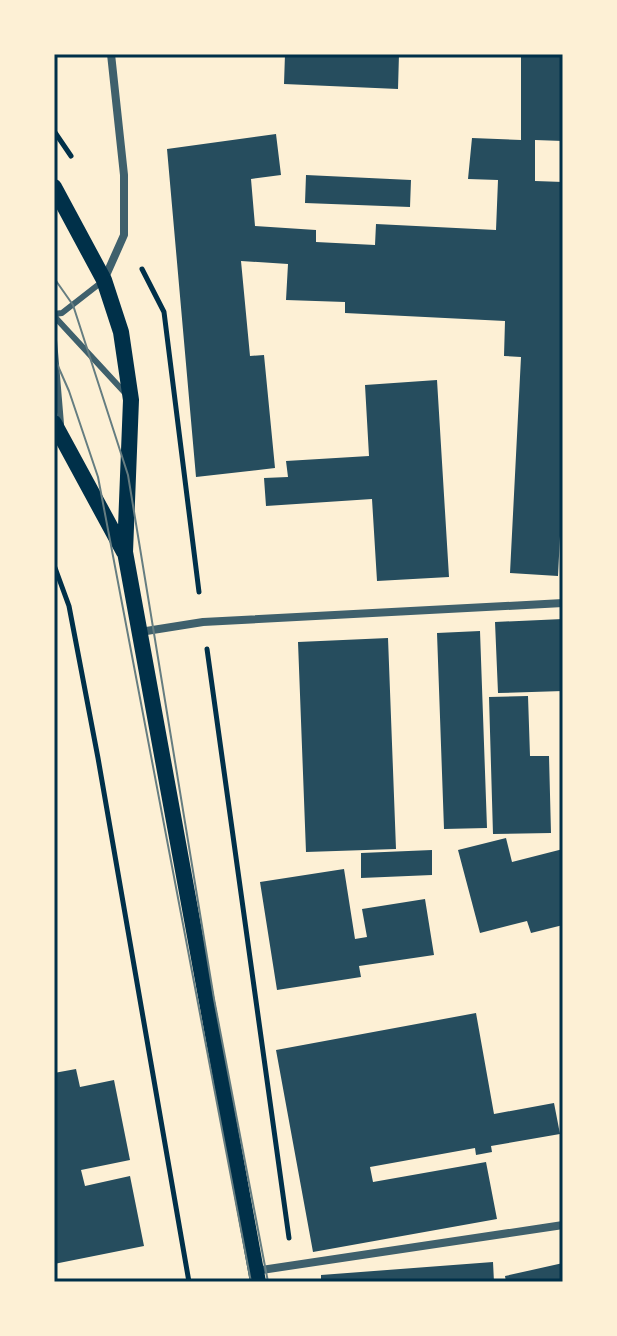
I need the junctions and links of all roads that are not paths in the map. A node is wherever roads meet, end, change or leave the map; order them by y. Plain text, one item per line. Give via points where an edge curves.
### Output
1 (111, 54) edge
2 (54, 187) edge
3 (104, 280) junction
4 (54, 315) edge
5 (54, 340) edge
6 (131, 400) junction
7 (58, 429) edge
8 (125, 552) junction
9 (563, 603) edge
10 (139, 633) junction
11 (563, 1225) edge
12 (256, 1276) edge

1 - 3 street via 124,175 124,235
2 - 3 main road
3 - 4 lane
3 - 6 main road via 121,332
4 - 6 lane
5 - 7 lane
6 - 8 main road
7 - 8 main road
8 - 10 main road
9 - 10 street via 203,622
10 - 12 main road
11 - 12 street

